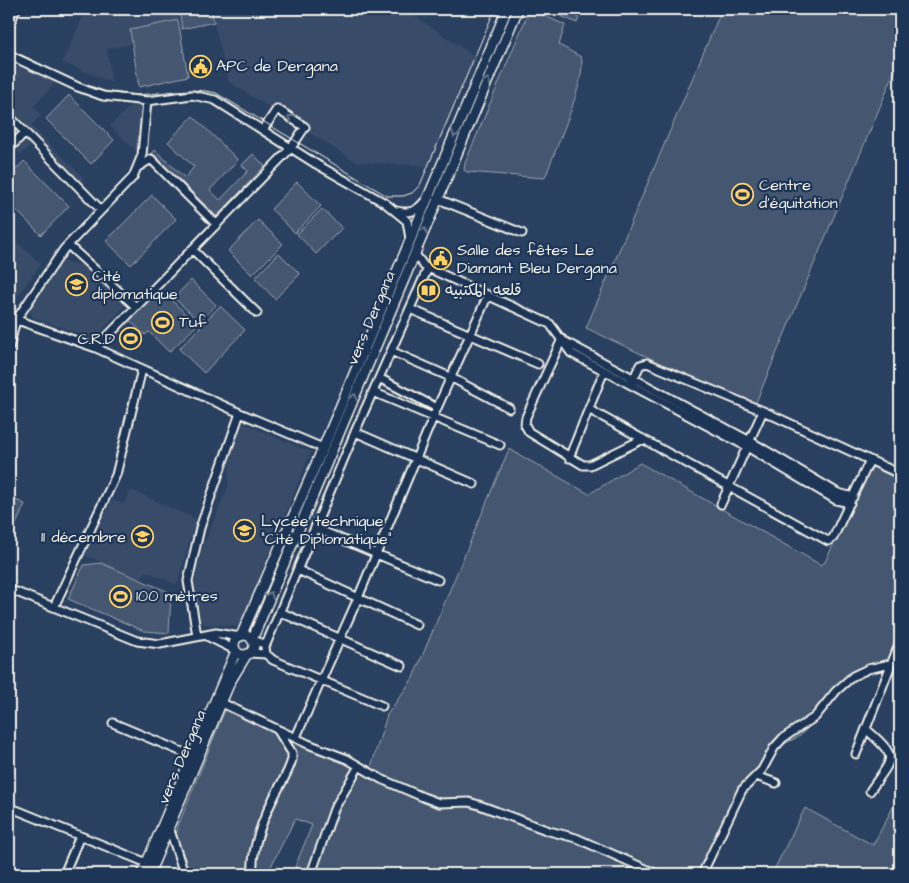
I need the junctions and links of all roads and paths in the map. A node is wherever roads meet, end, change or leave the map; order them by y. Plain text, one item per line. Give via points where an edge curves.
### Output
1 (16, 9) edge
2 (507, 9) edge
3 (518, 9) edge
4 (9, 27) edge
5 (495, 37) junction
6 (504, 43) junction
7 (9, 54) edge
8 (147, 101) junction
9 (9, 116) edge
10 (263, 130) junction
11 (24, 134) junction
12 (291, 148) junction
13 (9, 149) edge
14 (138, 167) junction
15 (433, 197) junction
16 (102, 210) junction
17 (395, 210) junction
18 (217, 225) junction
19 (522, 233) dead end
20 (410, 243) junction
21 (68, 245) junction
22 (193, 250) junction
23 (415, 254) junction
24 (409, 267) junction
25 (426, 267) junction
26 (488, 295) junction
27 (136, 307) junction
28 (410, 309) junction
29 (257, 313) dead end
30 (12, 319) edge
31 (468, 336) junction
32 (562, 339) junction
33 (9, 348) edge
34 (96, 348) junction
35 (391, 351) junction
36 (538, 364) dead end
37 (142, 369) junction
38 (604, 371) junction
39 (450, 377) junction
40 (379, 378) junction
41 (632, 382) junction
42 (373, 392) junction
43 (437, 408) junction
44 (509, 408) dead end
45 (590, 410) junction
46 (763, 411) junction
47 (240, 413) junction
48 (433, 417) junction
49 (354, 432) junction
50 (643, 439) junction
51 (749, 444) junction
52 (500, 446) dead end
53 (323, 448) junction
54 (569, 458) junction
55 (416, 460) junction
56 (870, 460) junction
57 (900, 474) edge
58 (474, 484) dead end
59 (730, 486) junction
60 (852, 500) junction
61 (721, 504) dead end
62 (315, 528) junction
63 (376, 556) junction
64 (298, 570) junction
65 (438, 580) dead end
66 (9, 589) edge
67 (358, 598) junction
68 (54, 607) junction
69 (280, 612) junction
70 (418, 625) dead end
71 (201, 635) junction
72 (241, 637) junction
73 (340, 639) junction
74 (252, 640) junction
75 (900, 642) edge
76 (266, 644) junction
77 (236, 650) junction
78 (249, 654) junction
79 (266, 654) junction
80 (890, 664) junction
81 (402, 666) dead end
82 (321, 680) junction
83 (222, 703) junction
84 (382, 706) dead end
85 (113, 723) dead end
86 (276, 728) junction
87 (867, 730) junction
88 (296, 737) junction
89 (856, 754) dead end
90 (192, 756) junction
91 (359, 766) junction
92 (756, 776) junction
93 (776, 783) dead end
94 (870, 791) dead end
95 (9, 807) edge
96 (169, 827) junction
97 (80, 836) junction
98 (146, 863) junction
99 (64, 874) edge
100 (142, 874) edge
101 (149, 874) edge
102 (184, 874) edge
103 (252, 874) edge
104 (312, 874) edge
105 (657, 874) edge
106 (702, 874) edge

1 - 4 street
2 - 5 main road
3 - 6 main road, vers Dergana
5 - 6 main road
5 -> 15 main road
15 -> 6 main road, vers Dergana
7 - 8 street via 103,96
8 - 10 street via 202,96 215,100
8 - 14 street
9 - 11 street
10 - 12 street
12 -> 10 street via 305,127 282,112 277,109
11 - 13 street
11 - 16 street
12 - 17 street
12 - 18 street
14 - 16 street via 133,177
14 - 18 street via 151,159
15 - 17 street via 407,213
15 - 19 street
15 - 20 main road
23 -> 15 main road, vers Dergana
16 - 21 street
17 - 20 street via 407,221
18 - 22 street
20 - 53 main road
21 - 27 street
21 - 30 street
22 - 27 street
22 - 29 street
23 - 24 main road, vers Dergana
23 - 25 street
24 - 25 street
74 -> 24 main road, vers Dergana
25 - 26 street
25 - 28 street
26 - 31 street
26 - 32 street via 550,324
27 - 34 street
28 - 31 street
28 - 35 street
30 - 33 street
30 - 34 street
31 - 36 street
31 - 39 street
32 - 38 street via 571,353
32 - 41 street
32 - 54 street via 525,421 529,432
34 - 37 street
35 - 39 street
35 - 40 street
37 - 47 street
37 - 68 street via 116,475
38 - 41 street
38 - 45 street
39 - 43 street
39 - 44 street
40 - 42 street
40 - 43 street
41 - 46 street via 640,365 645,362
41 - 51 street
42 - 48 street
42 - 49 street
43 - 48 street
45 - 50 street
45 - 54 street
46 - 51 street
46 - 56 street
47 - 53 street
47 - 71 street via 200,528 188,581
48 - 52 street
48 - 55 street
49 - 55 street
49 - 62 street
50 - 54 street via 590,465
50 - 59 street
51 - 59 street
51 - 60 street
53 - 72 main road
55 - 58 street
55 - 63 street
56 - 57 street
56 - 60 street
59 - 60 street via 828,541 833,538
59 - 61 street
62 - 63 street
62 - 64 street
63 - 65 street
63 - 67 street
64 - 67 street
64 - 69 street
66 - 68 street
67 - 70 street
67 - 73 street
68 - 71 street via 137,641 160,644
69 - 73 street
69 - 76 street
71 - 72 street
71 - 77 street
72 - 74 main road via 247,636
72 - 77 main road via 235,642
73 - 81 street
73 - 82 street
74 - 76 street
74 - 78 main road
75 - 80 street
76 - 79 street
77 - 78 main road via 241,655
77 - 90 main road
78 - 79 street
78 - 83 main road, vers Dergana via 230,682
79 - 82 street
80 - 87 street
80 - 92 street via 853,676 815,717 783,738
82 - 84 street
82 - 88 street
83 - 86 street
83 - 96 main road, vers Dergana
85 - 90 street
86 - 88 street
86 - 103 street via 292,753 292,759 255,846
87 - 89 street
87 - 94 street via 889,750 890,760
88 - 91 street
90 - 98 main road
91 - 104 street via 334,809
91 - 105 street via 423,797 438,802 470,802 576,838
92 - 93 street
92 - 106 street via 742,790
95 - 97 street
96 - 101 main road, vers Dergana
96 - 102 street
97 - 98 street
97 - 99 street
98 - 100 main road

